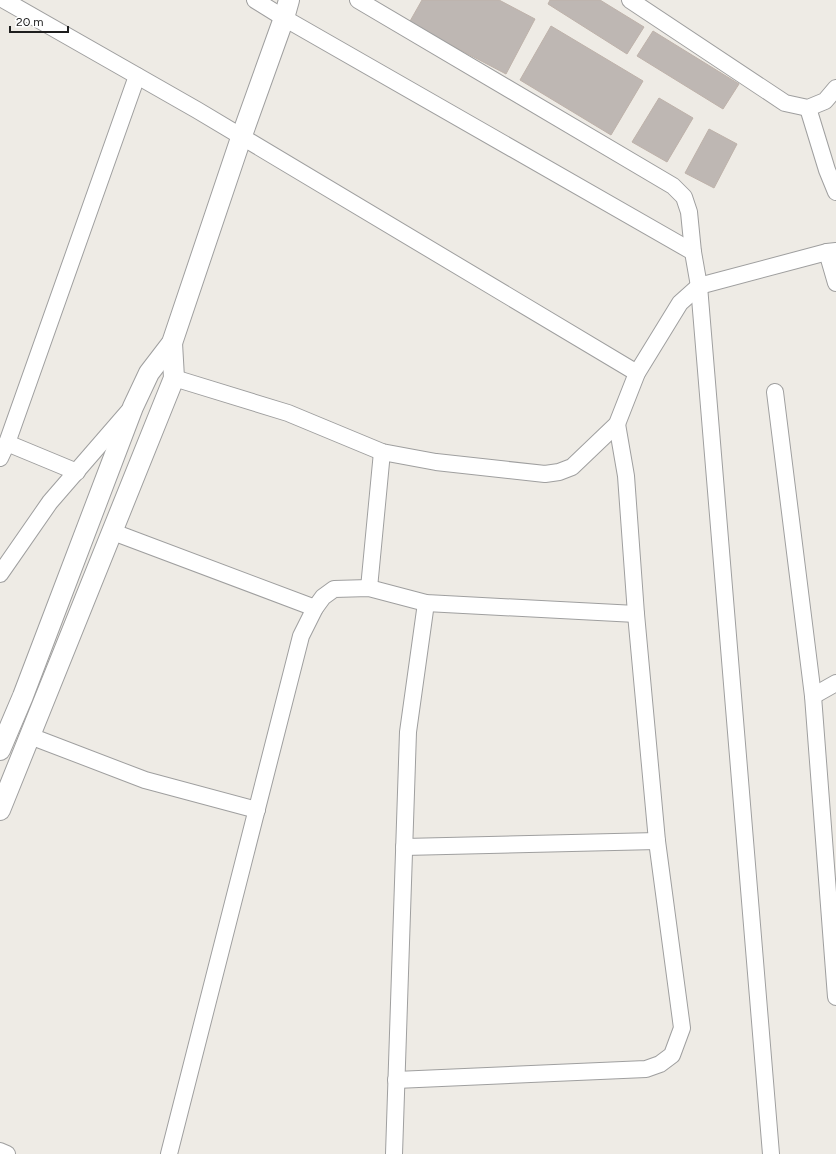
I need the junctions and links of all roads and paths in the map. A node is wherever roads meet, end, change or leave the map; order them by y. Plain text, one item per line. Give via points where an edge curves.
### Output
1 (4, 0) edge
2 (255, 0) edge
3 (358, 0) edge
4 (630, 0) edge
5 (286, 9) edge
6 (138, 76) junction
7 (836, 88) edge
8 (808, 108) junction
9 (241, 138) junction
10 (836, 192) edge
11 (831, 251) edge
12 (693, 252) junction
13 (836, 283) edge
14 (699, 286) junction
15 (172, 343) junction
16 (637, 373) junction
17 (174, 378) junction
18 (775, 392) dead end
19 (132, 407) junction
20 (617, 424) junction
21 (7, 444) junction
22 (382, 452) junction
23 (0, 458) edge
24 (77, 472) junction
25 (113, 532) junction
26 (0, 574) edge
27 (369, 588) junction
28 (426, 603) junction
29 (315, 608) junction
30 (636, 614) junction
31 (836, 683) edge
32 (813, 696) junction
33 (30, 736) junction
34 (0, 750) edge
35 (0, 810) edge
36 (257, 810) junction
37 (657, 841) junction
38 (404, 847) junction
39 (836, 997) edge
40 (396, 1080) junction
41 (0, 1151) edge
42 (7, 1154) edge
43 (169, 1154) edge
44 (394, 1154) edge
45 (771, 1154) edge

1 - 6 street
2 - 5 street
3 - 12 street via 673,186 684,197 689,212
4 - 8 street via 785,103
5 - 9 street
5 - 12 street
6 - 9 street
6 - 21 street
7 - 8 street via 825,101
8 - 10 street
9 - 15 street
9 - 16 street
11 - 13 street
11 - 14 street
12 - 14 street
14 - 16 street via 680,303
14 - 45 street
15 - 17 street
15 - 19 street via 149,373
16 - 20 street
17 - 22 street via 288,413
17 - 25 street
18 - 32 street
19 - 24 street
19 - 34 street
20 - 22 street via 572,467 545,474 436,462
20 - 30 street via 626,476
21 - 23 street
21 - 24 street
22 - 27 street
24 - 26 street via 50,502
25 - 29 street
25 - 33 street
27 - 28 street
27 - 29 street via 334,589
28 - 30 street
28 - 38 street via 408,732
29 - 36 street via 301,636
30 - 37 street
31 - 32 street
32 - 39 street
33 - 35 street
33 - 36 street via 145,780
36 - 43 street
37 - 38 street
37 - 40 street via 682,1028 672,1055 660,1064 646,1068
38 - 40 street
40 - 44 street
41 - 42 street

